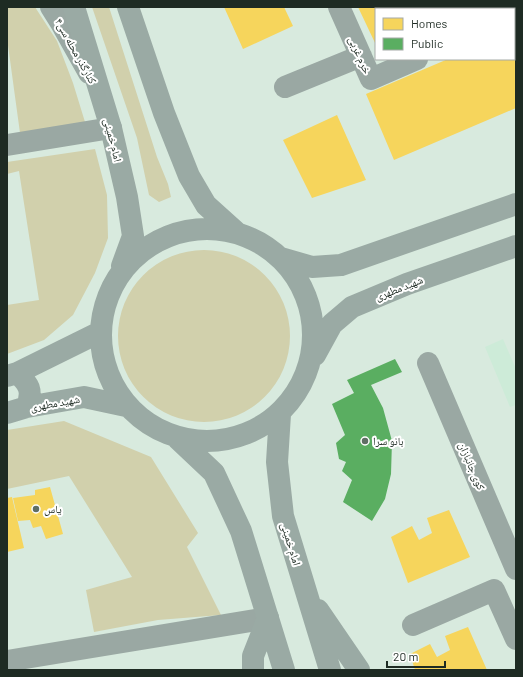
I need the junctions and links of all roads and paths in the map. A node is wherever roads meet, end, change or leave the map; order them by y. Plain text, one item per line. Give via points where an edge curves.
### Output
1 (51, 7) edge
2 (74, 7) edge
3 (339, 7) edge
4 (133, 13) edge
5 (361, 56) junction
6 (415, 60) edge
7 (285, 87) dead end
8 (101, 95) junction
9 (111, 128) junction
10 (7, 145) edge
11 (516, 204) edge
12 (236, 232) junction
13 (516, 246) edge
14 (281, 258) junction
15 (119, 275) junction
16 (100, 332) junction
17 (428, 362) dead end
18 (310, 365) junction
19 (12, 374) edge
20 (126, 406) junction
21 (17, 410) edge
22 (280, 414) junction
23 (178, 439) junction
24 (516, 569) edge
25 (305, 590) junction
26 (268, 618) junction
27 (413, 625) dead end
28 (516, 639) edge
29 (7, 661) edge
30 (253, 670) edge
31 (284, 670) edge
32 (330, 670) edge
33 (359, 670) edge

1 - 8 street, کنارگذر محله سی۴
2 - 8 main road, امام خمینی
3 - 5 street, خرم غربی
4 - 12 main road via 164,113 189,176 206,205
5 - 6 street, خرم غربی via 371,80
5 - 7 street
8 - 9 main road, امام خمینی
9 - 10 street
9 - 15 main road, امام خمینی via 133,236
11 - 14 main road via 341,265 312,267
12 - 14 main road via 260,242
12 - 15 main road via 203,228 171,235 142,251
13 - 18 main road, شهید مطهری via 352,306 332,324
14 - 18 main road via 300,281 311,308 314,336
15 - 16 main road via 105,302
16 - 19 main road
16 - 20 main road via 102,359 111,384
17 - 24 street, کوی جانبازان
18 - 22 main road via 298,392
19 - 21 main road via 28,383 30,397
20 - 21 main road, شهید مطهری via 84,397
20 - 23 main road via 150,426
22 - 23 main road via 249,433 228,439 214,442
22 - 25 main road, امام خمینی via 277,462 283,516
23 - 26 main road via 214,473 240,531
25 - 32 main road, امام خمینی
25 - 33 main road
26 - 29 street
26 - 30 main road via 253,656
26 - 31 main road
27 - 28 street via 494,590

